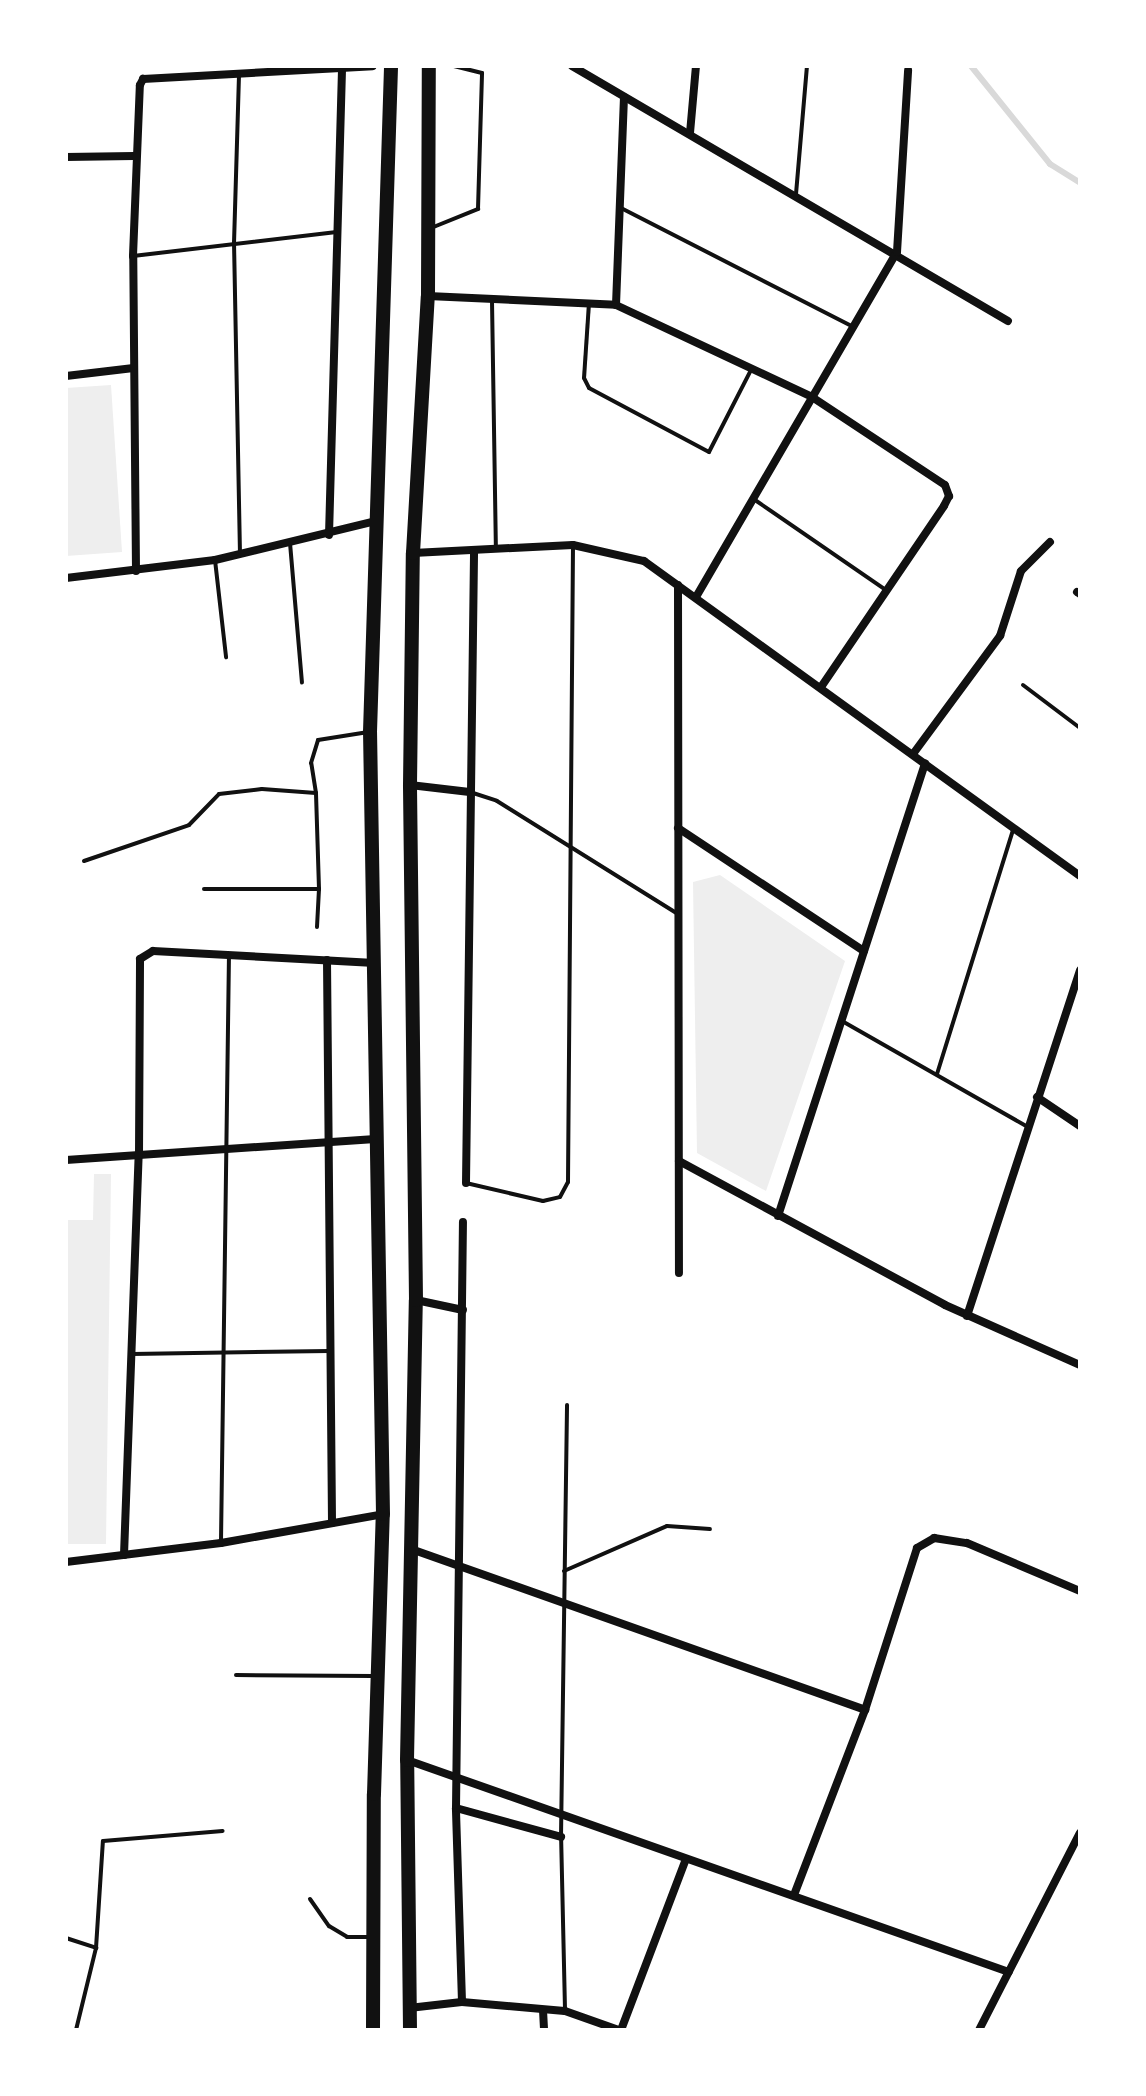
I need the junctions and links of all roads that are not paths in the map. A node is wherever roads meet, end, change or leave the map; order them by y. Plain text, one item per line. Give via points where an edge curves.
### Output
1 (373, 66) edge
2 (391, 66) edge
3 (429, 66) edge
4 (454, 66) edge
5 (482, 66) edge
6 (572, 66) edge
7 (696, 66) edge
8 (807, 66) edge
9 (906, 68) edge
10 (581, 69) edge
11 (342, 70) junction
12 (239, 73) junction
13 (482, 73) junction
14 (624, 97) junction
15 (690, 133) junction
16 (134, 156) junction
17 (66, 157) edge
18 (796, 194) junction
19 (619, 207) junction
20 (429, 229) junction
21 (337, 232) junction
22 (234, 242) junction
23 (897, 252) junction
24 (133, 256) junction
25 (428, 296) junction
26 (492, 298) junction
27 (590, 301) junction
28 (616, 305) junction
29 (1008, 321) dead end
30 (853, 326) junction
31 (134, 368) junction
32 (753, 368) junction
33 (66, 376) edge
34 (812, 397) junction
35 (753, 498) junction
36 (376, 521) junction
37 (329, 535) junction
38 (1050, 542) dead end
39 (290, 543) junction
40 (573, 545) junction
41 (496, 551) junction
42 (474, 552) junction
43 (240, 553) junction
44 (413, 553) junction
45 (215, 560) junction
46 (136, 571) junction
47 (66, 578) edge
48 (678, 585) junction
49 (888, 591) junction
50 (696, 597) junction
51 (226, 657) dead end
52 (302, 682) dead end
53 (1023, 685) dead end
54 (821, 687) junction
55 (1080, 728) edge
56 (370, 732) junction
57 (913, 754) junction
58 (925, 763) junction
59 (410, 785) junction
60 (470, 792) junction
61 (316, 793) junction
62 (678, 828) junction
63 (1014, 828) junction
64 (569, 848) junction
65 (84, 861) dead end
66 (1080, 876) edge
67 (204, 889) dead end
68 (319, 889) junction
69 (679, 914) junction
70 (317, 927) dead end
71 (864, 951) junction
72 (229, 956) junction
73 (327, 960) junction
74 (377, 963) junction
75 (1080, 970) edge
76 (842, 1020) junction
77 (937, 1074) junction
78 (1037, 1097) junction
79 (1080, 1126) edge
80 (1028, 1127) junction
81 (375, 1139) junction
82 (332, 1143) junction
83 (223, 1147) junction
84 (139, 1155) junction
85 (66, 1160) edge
86 (679, 1161) junction
87 (466, 1183) joint
88 (778, 1216) junction
89 (463, 1222) dead end
90 (679, 1273) dead end
91 (416, 1300) junction
92 (463, 1310) junction
93 (967, 1316) junction
94 (222, 1351) junction
95 (331, 1351) junction
96 (132, 1354) junction
97 (1080, 1365) edge
98 (567, 1405) dead end
99 (383, 1514) junction
100 (332, 1523) junction
101 (710, 1529) dead end
102 (221, 1543) junction
103 (411, 1549) junction
104 (124, 1555) junction
105 (66, 1562) edge
106 (459, 1565) junction
107 (564, 1571) junction
108 (1080, 1591) edge
109 (563, 1605) junction
110 (236, 1675) dead end
111 (378, 1676) junction
112 (865, 1710) junction
113 (407, 1760) junction
114 (456, 1777) junction
115 (456, 1808) junction
116 (562, 1812) junction
117 (223, 1831) dead end
118 (1080, 1833) edge
119 (561, 1837) junction
120 (1069, 1854) junction
121 (1080, 1854) edge
122 (686, 1859) junction
123 (794, 1895) junction
124 (310, 1899) dead end
125 (374, 1937) junction
126 (66, 1938) edge
127 (96, 1948) junction
128 (1009, 1972) junction
129 (462, 2002) junction
130 (409, 2008) junction
131 (543, 2010) junction
132 (565, 2011) junction
133 (76, 2030) edge
134 (373, 2030) edge
135 (410, 2030) edge
136 (544, 2030) edge
137 (620, 2030) edge
138 (979, 2030) edge

1 - 11 street
2 - 36 highway
3 - 20 highway
4 - 13 lane
5 - 13 lane
6 - 10 street
7 - 15 street
8 - 18 lane
9 - 23 street
10 - 14 street
11 - 12 street
11 - 21 street
12 - 16 street via 143,79
12 - 22 lane
13 - 20 lane via 478,209
14 - 15 street
14 - 19 street
15 - 18 street
16 - 17 street
16 - 24 street
18 - 23 street
19 - 28 street
19 - 30 lane
20 - 25 highway
21 - 22 lane
21 - 37 street
22 - 24 lane
22 - 43 lane
23 - 29 street
23 - 30 street
24 - 31 street
25 - 26 street
25 - 44 highway
26 - 27 street
26 - 41 lane
27 - 28 street
27 - 32 lane via 584,378 589,388 709,452
28 - 32 street
30 - 34 street
31 - 33 street
31 - 46 street
32 - 34 street
34 - 35 street
34 - 49 street via 945,485 949,496 944,506
35 - 49 lane
35 - 50 street
36 - 37 street
36 - 56 highway
37 - 39 street
38 - 57 street via 1016,581 1000,636
39 - 43 street
39 - 52 lane
40 - 41 street
40 - 48 street via 644,561
40 - 64 lane
41 - 42 street
42 - 44 street
42 - 60 street
43 - 45 street
44 - 59 highway
45 - 46 street
45 - 51 lane
46 - 47 street
48 - 50 street
48 - 62 street
49 - 54 street
50 - 54 street
53 - 55 lane
54 - 57 street
56 - 61 lane via 318,740 311,763
56 - 74 highway
57 - 58 street
58 - 63 street
58 - 71 street
59 - 60 street
59 - 91 highway
60 - 64 lane via 497,801
60 - 87 street
61 - 65 lane via 262,789 219,794 189,825
61 - 68 lane
62 - 69 street
62 - 71 street
63 - 66 street
63 - 77 lane
64 - 69 lane
64 - 87 lane via 568,1182 560,1197 543,1201
67 - 68 lane
68 - 70 lane
69 - 86 street
71 - 76 street
72 - 73 street
72 - 83 lane
72 - 84 street via 153,951 140,959
73 - 74 street
73 - 82 street
74 - 81 highway
75 - 78 street
76 - 77 lane
76 - 88 street
77 - 80 lane
78 - 79 street
78 - 80 street
80 - 93 street
81 - 82 street
81 - 99 highway
82 - 83 street
82 - 95 street
83 - 84 street
83 - 94 lane
84 - 85 street
84 - 96 street
86 - 88 street
86 - 90 street
88 - 93 street
89 - 92 street
91 - 92 street
91 - 103 highway
92 - 106 street
93 - 97 street
94 - 95 lane
94 - 96 lane
94 - 102 lane
95 - 100 street
96 - 104 street
98 - 107 lane
99 - 100 street
99 - 111 highway
100 - 102 street
101 - 107 lane via 667,1526
102 - 104 street
103 - 106 street
103 - 113 highway
104 - 105 street
106 - 109 street
106 - 114 street
107 - 109 lane
108 - 112 street via 967,1543 934,1538 917,1548
109 - 112 street
109 - 116 lane
110 - 111 lane
111 - 125 highway
112 - 123 street
113 - 114 street
113 - 130 highway
114 - 115 street
114 - 116 street
115 - 119 street
115 - 129 street
116 - 119 lane
116 - 122 street
117 - 127 lane via 103,1841
118 - 120 street
119 - 132 lane
120 - 121 lane
120 - 128 street
122 - 123 street
122 - 137 street
123 - 128 street
124 - 125 lane via 329,1926 347,1937
125 - 134 highway
126 - 127 lane
127 - 133 lane
128 - 138 street
129 - 130 street
129 - 131 street
130 - 135 highway
131 - 132 street
131 - 136 street
132 - 137 street

